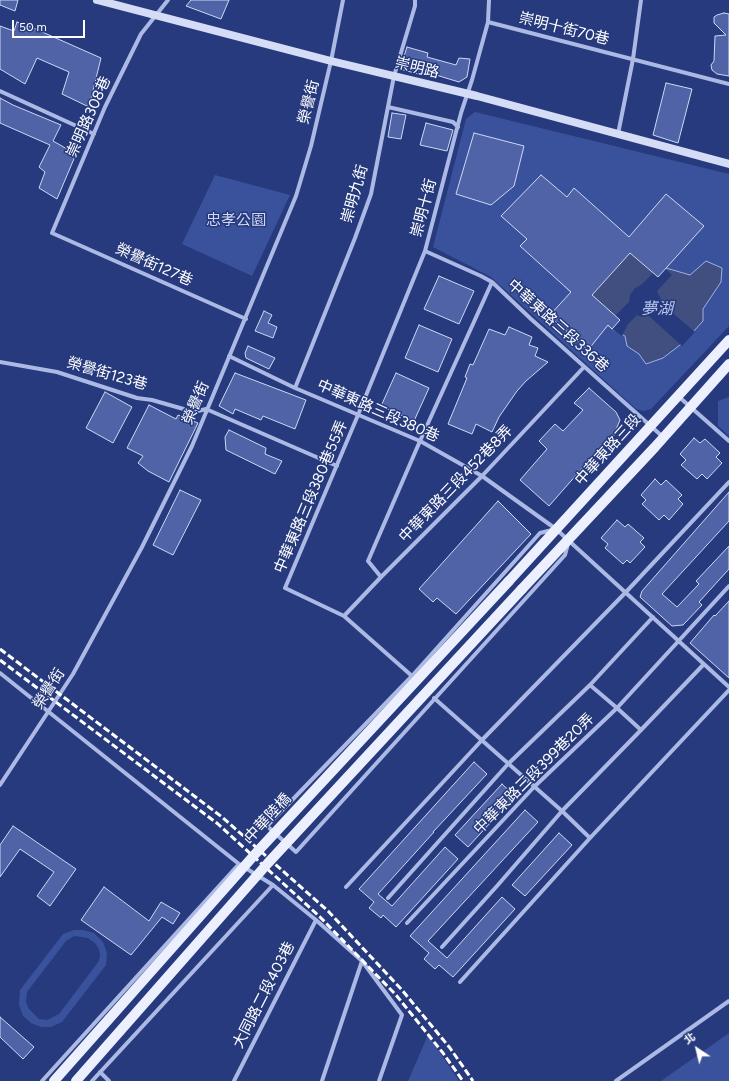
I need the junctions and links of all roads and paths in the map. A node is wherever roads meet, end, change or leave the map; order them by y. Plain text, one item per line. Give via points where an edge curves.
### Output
1 (97, 0) edge
2 (168, 0) edge
3 (343, 0) edge
4 (415, 0) edge
5 (489, 0) edge
6 (641, 0) edge
7 (156, 16) junction
8 (488, 22) junction
9 (634, 59) junction
10 (332, 61) junction
11 (394, 76) junction
12 (729, 84) edge
13 (0, 91) edge
14 (468, 95) junction
15 (388, 107) junction
16 (458, 127) junction
17 (94, 134) junction
18 (618, 134) junction
19 (729, 164) edge
20 (52, 233) joint
21 (425, 252) junction
22 (492, 282) junction
23 (246, 319) junction
24 (729, 340) edge
25 (229, 356) junction
26 (0, 362) edge
27 (729, 364) edge
28 (584, 366) junction
29 (295, 388) junction
30 (678, 396) junction
31 (690, 407) junction
32 (206, 409) junction
33 (358, 415) junction
34 (650, 426) junction
35 (663, 438) junction
36 (420, 440) junction
37 (729, 441) edge
38 (337, 466) junction
39 (482, 476) junction
40 (729, 482) edge
41 (556, 529) junction
42 (569, 540) junction
43 (381, 577) junction
44 (509, 581) joint
45 (729, 586) edge
46 (522, 589) joint
47 (626, 592) junction
48 (344, 616) junction
49 (652, 617) junction
50 (679, 641) junction
51 (704, 664) junction
52 (0, 673) edge
53 (412, 676) junction
54 (590, 685) junction
55 (729, 686) edge
56 (729, 690) edge
57 (434, 698) junction
58 (617, 708) junction
59 (48, 712) junction
60 (641, 730) junction
61 (482, 740) junction
62 (508, 764) junction
63 (0, 785) edge
64 (534, 787) junction
65 (562, 810) junction
66 (590, 838) junction
67 (239, 864) junction
68 (273, 885) junction
69 (346, 887) dead end
70 (388, 898) dead end
71 (316, 920) junction
72 (407, 923) dead end
73 (442, 948) dead end
74 (362, 961) junction
75 (460, 982) dead end
76 (729, 1001) edge
77 (100, 1072) junction
78 (42, 1081) edge
79 (54, 1081) edge
80 (76, 1081) edge
81 (92, 1081) edge
82 (109, 1081) edge
83 (234, 1081) edge
84 (322, 1081) edge
85 (378, 1081) edge
86 (616, 1081) edge

1 - 7 street, 崇明路
2 - 7 street, 崇明路308巷
3 - 10 street, 榮譽街
4 - 11 street, 崇明九街
5 - 8 street, 崇明十街
6 - 9 street
7 - 10 street, 崇明路
7 - 17 street, 崇明路308巷 via 141,34
8 - 9 street, 崇明十街70巷
8 - 14 street, 崇明十街
9 - 12 street, 崇明十街70巷
9 - 18 street
10 - 11 street, 崇明路
10 - 23 street, 榮譽街 via 296,196
11 - 14 street, 崇明路
11 - 15 street, 崇明九街
13 - 17 street
14 - 16 street, 崇明十街
14 - 18 street, 崇明路
15 - 16 street via 453,122
15 - 29 street, 崇明九街 via 371,194
16 - 21 street, 崇明十街
17 - 20 street, 崇明路308巷
18 - 19 street, 崇明路
20 - 23 street, 榮譽街127巷
21 - 22 street, 中華東路三段336巷
21 - 33 street, 崇明十街
22 - 28 street, 中華東路三段336巷
22 - 36 street
23 - 25 street, 榮譽街
24 - 30 main road, 中華東路三段
25 - 29 street, 中華東路三段380巷
25 - 32 street, 榮譽街
26 - 32 street, 榮譽街123巷 via 57,372 137,398 194,412
27 - 31 main road, 中華東路三段
28 - 34 street, 中華東路三段336巷
28 - 39 street, 中華東路三段452巷8弄
29 - 33 street, 中華東路三段380巷
30 - 31 street
30 - 34 main road, 中華東路三段
31 - 35 main road, 中華東路三段
31 - 37 street
32 - 38 street
32 - 59 street, 榮譽街 via 192,446 142,547 73,674
33 - 36 street, 中華東路三段380巷
33 - 38 street, 中華東路三段380巷55弄
34 - 35 street, 中華東路三段336巷
34 - 41 main road, 中華東路三段
35 - 42 main road, 中華東路三段
36 - 39 street, 中華東路三段380巷
36 - 43 street via 368,561
38 - 48 street, 中華東路三段380巷55弄 via 285,588
39 - 41 street, 中華東路三段380巷
39 - 43 street, 中華東路三段452巷8弄
40 - 47 street
41 - 42 street, 中華東路三段380巷
41 - 44 main road, 中華東路三段
41 - 53 street via 540,533
42 - 46 main road, 中華東路三段
42 - 47 street, 中華東路三段380巷
42 - 57 street via 565,555
43 - 48 street, 中華東路三段452巷8弄
44 - 79 main road, 中華陸橋, bridge via 257,852
45 - 50 street, 中華東路三段399巷20弄
46 - 80 main road, 中華陸橋, bridge via 268,863
47 - 49 street, 中華東路三段380巷
47 - 61 street
48 - 53 street
49 - 50 street, 中華東路三段380巷
49 - 54 street
50 - 51 street, 中華東路三段380巷
50 - 58 street, 中華東路三段399巷20弄
51 - 55 street, 中華東路三段380巷
51 - 60 street
52 - 59 street
53 - 57 street via 267,826 296,852
54 - 58 street
54 - 62 street
56 - 66 street
57 - 61 street
58 - 60 street
58 - 64 street, 中華東路三段399巷20弄
59 - 63 street, 榮譽街
59 - 67 street
60 - 65 street
61 - 62 street
61 - 69 street
62 - 64 street
62 - 70 street
64 - 65 street
64 - 72 street, 中華東路三段399巷20弄
65 - 66 street
65 - 73 street
66 - 75 street
67 - 68 street
67 - 78 street
68 - 71 street
68 - 77 street
71 - 74 street
71 - 83 street, 大同路二段403巷
74 - 84 street
74 - 85 street via 402,1015
76 - 86 street
77 - 81 street
77 - 82 street

